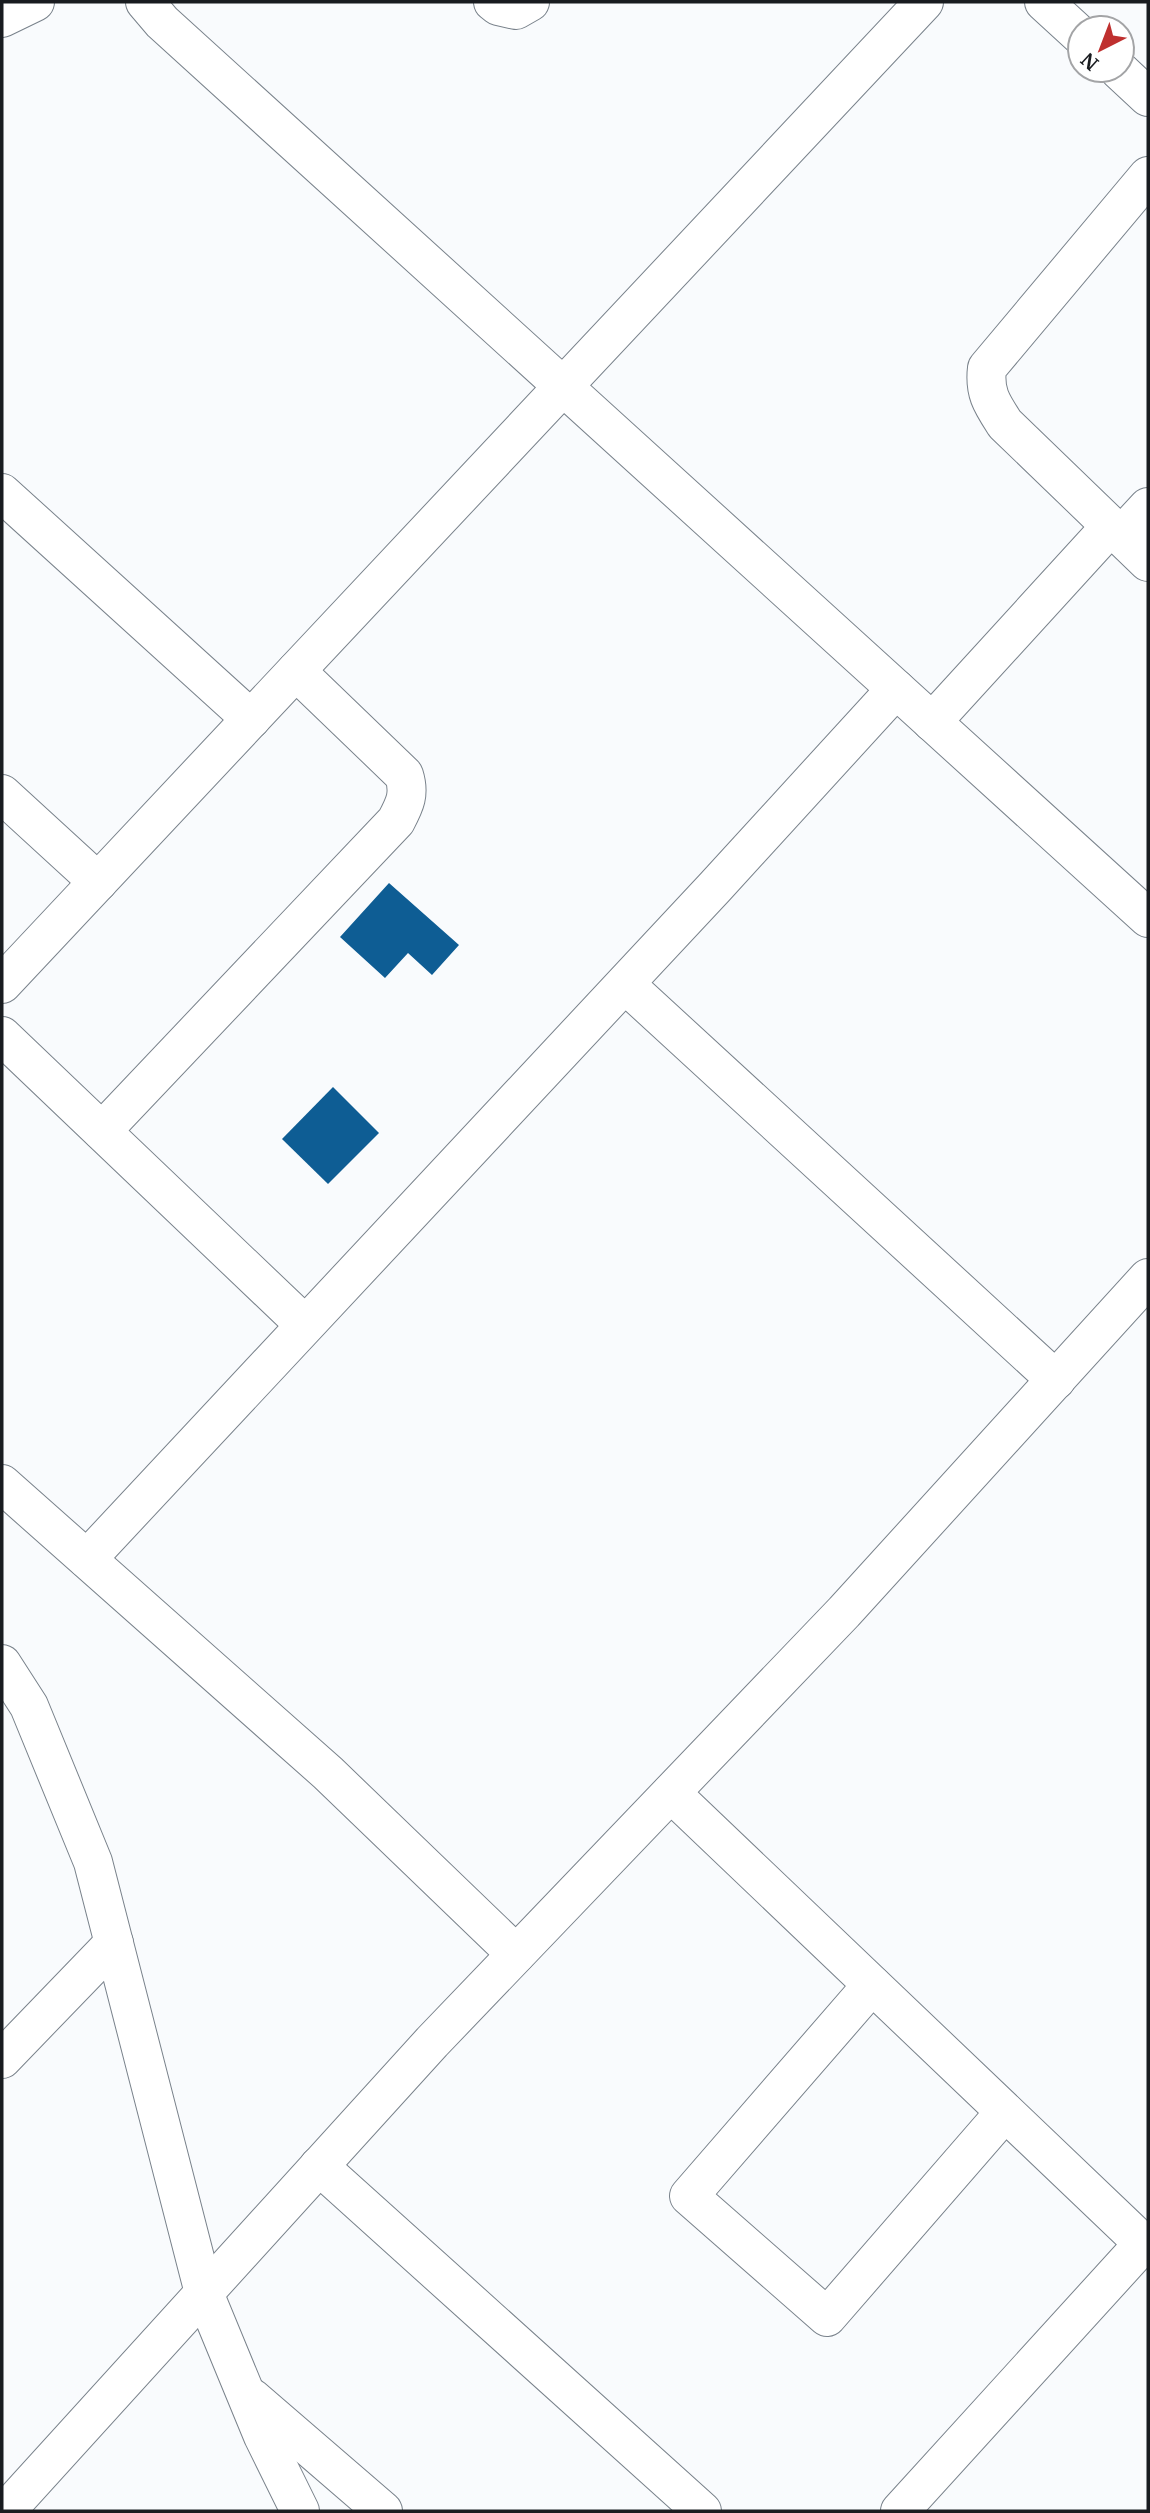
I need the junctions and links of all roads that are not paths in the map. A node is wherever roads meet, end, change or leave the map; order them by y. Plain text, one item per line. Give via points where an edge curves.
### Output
1 (34, 2) edge
2 (145, 2) edge
3 (493, 2) edge
4 (530, 2) edge
5 (924, 2) edge
6 (1044, 2) edge
7 (2, 18) edge
8 (1066, 22) edge
9 (1134, 84) edge
10 (1148, 97) edge
11 (1148, 176) edge
12 (563, 387) junction
13 (2, 493) edge
14 (1148, 507) edge
15 (1127, 541) edge
16 (296, 671) junction
17 (896, 690) junction
18 (251, 719) junction
19 (932, 722) junction
20 (2, 794) edge
21 (98, 882) junction
22 (1148, 918) edge
23 (2, 984) edge
24 (625, 984) junction
25 (2, 1036) edge
26 (102, 1131) junction
27 (1148, 1278) edge
28 (305, 1325) junction
29 (1055, 1380) junction
30 (2, 1484) edge
31 (87, 1559) junction
32 (2, 1664) edge
33 (671, 1793) junction
34 (114, 1943) junction
35 (516, 1954) junction
36 (872, 1986) junction
37 (2, 2059) edge
38 (1005, 2112) junction
39 (319, 2166) junction
40 (1146, 2246) edge
41 (204, 2293) junction
42 (245, 2392) junction
43 (6, 2511) edge
44 (300, 2511) edge
45 (383, 2511) edge
46 (702, 2511) edge
47 (900, 2511) edge

1 - 7 street
2 - 12 street
3 - 4 street via 516,10
5 - 12 street
6 - 8 street
9 - 10 street
11 - 15 street via 987,368 985,385 1005,424
12 - 16 street
12 - 17 street
13 - 18 street
14 - 15 street
15 - 19 street
16 - 18 street
16 - 26 street via 404,775 407,800 396,821
17 - 19 street
17 - 24 street
18 - 21 street
19 - 22 street
20 - 21 street
21 - 23 street
24 - 28 street
24 - 29 street
25 - 26 street
26 - 28 street
27 - 29 street
28 - 31 street
29 - 33 street
30 - 31 street
31 - 35 street via 328,1773
32 - 34 street via 29,1706 93,1861
33 - 35 street
33 - 36 street
34 - 37 street
34 - 41 street
35 - 39 street
36 - 38 street
36 - 38 street via 689,2196 827,2317
38 - 40 street
39 - 41 street
39 - 46 street
40 - 47 street
41 - 42 street
41 - 43 street
42 - 44 street
42 - 45 street

